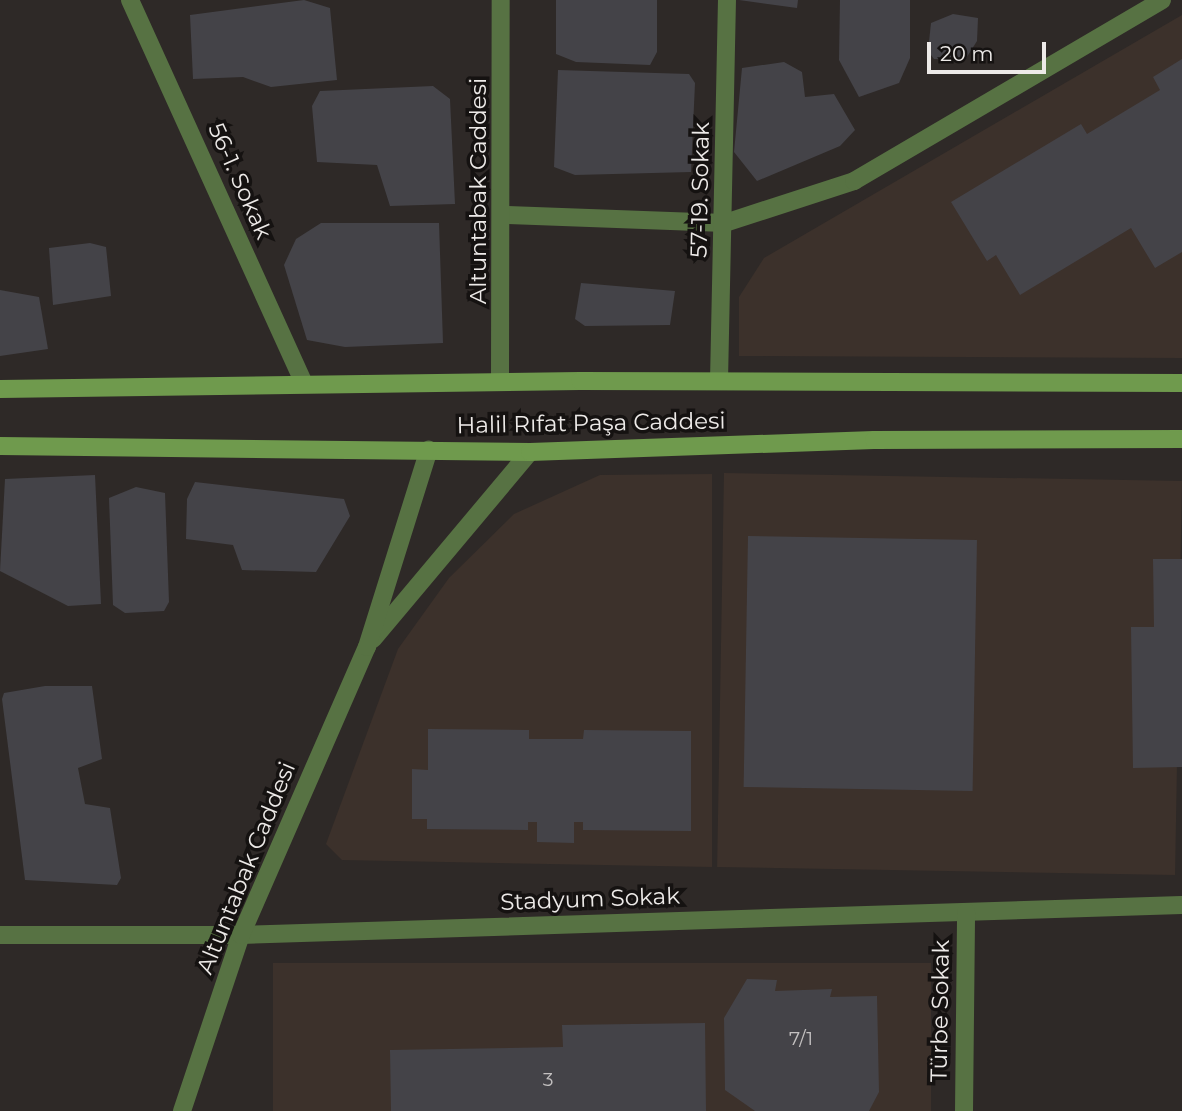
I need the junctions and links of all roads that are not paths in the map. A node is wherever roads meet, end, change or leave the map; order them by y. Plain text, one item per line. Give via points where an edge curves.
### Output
1 (130, 0) edge
2 (501, 0) edge
3 (727, 0) edge
4 (1162, 0) edge
5 (505, 215) junction
6 (725, 223) junction
7 (719, 381) junction
8 (500, 382) junction
9 (304, 383) junction
10 (1182, 383) edge
11 (0, 389) edge
12 (1182, 439) edge
13 (0, 446) edge
14 (429, 449) junction
15 (530, 452) junction
16 (367, 647) junction
17 (1182, 905) edge
18 (966, 912) junction
19 (0, 934) edge
20 (241, 935) junction
21 (183, 1111) edge
22 (964, 1111) edge

1 - 9 street, 56-1. Sokak
2 - 5 street, Altuntabak Caddesi
3 - 6 street, 57-19. Sokak
4 - 6 street via 854,181
5 - 6 street
5 - 8 street, Altuntabak Caddesi
6 - 7 street, 57-19. Sokak
7 - 8 main road, Halil Rıfat Paşa Caddesi
7 - 10 main road, Halil Rıfat Paşa Caddesi
8 - 9 main road, Halil Rıfat Paşa Caddesi
9 - 11 main road, Halil Rıfat Paşa Caddesi
12 - 15 main road, Halil Rıfat Paşa Caddesi via 874,440
13 - 14 main road, Halil Rıfat Paşa Caddesi
14 - 15 main road, Halil Rıfat Paşa Caddesi
14 - 16 street, Altuntabak Caddesi
15 - 16 street, Altuntabak Caddesi
16 - 20 street, Altuntabak Caddesi
17 - 18 street, Stadyum Sokak
18 - 20 street, Stadyum Sokak
18 - 22 street, Türbe Sokak
19 - 20 street, Stadyum Sokak
20 - 21 street, Altuntabak Caddesi

